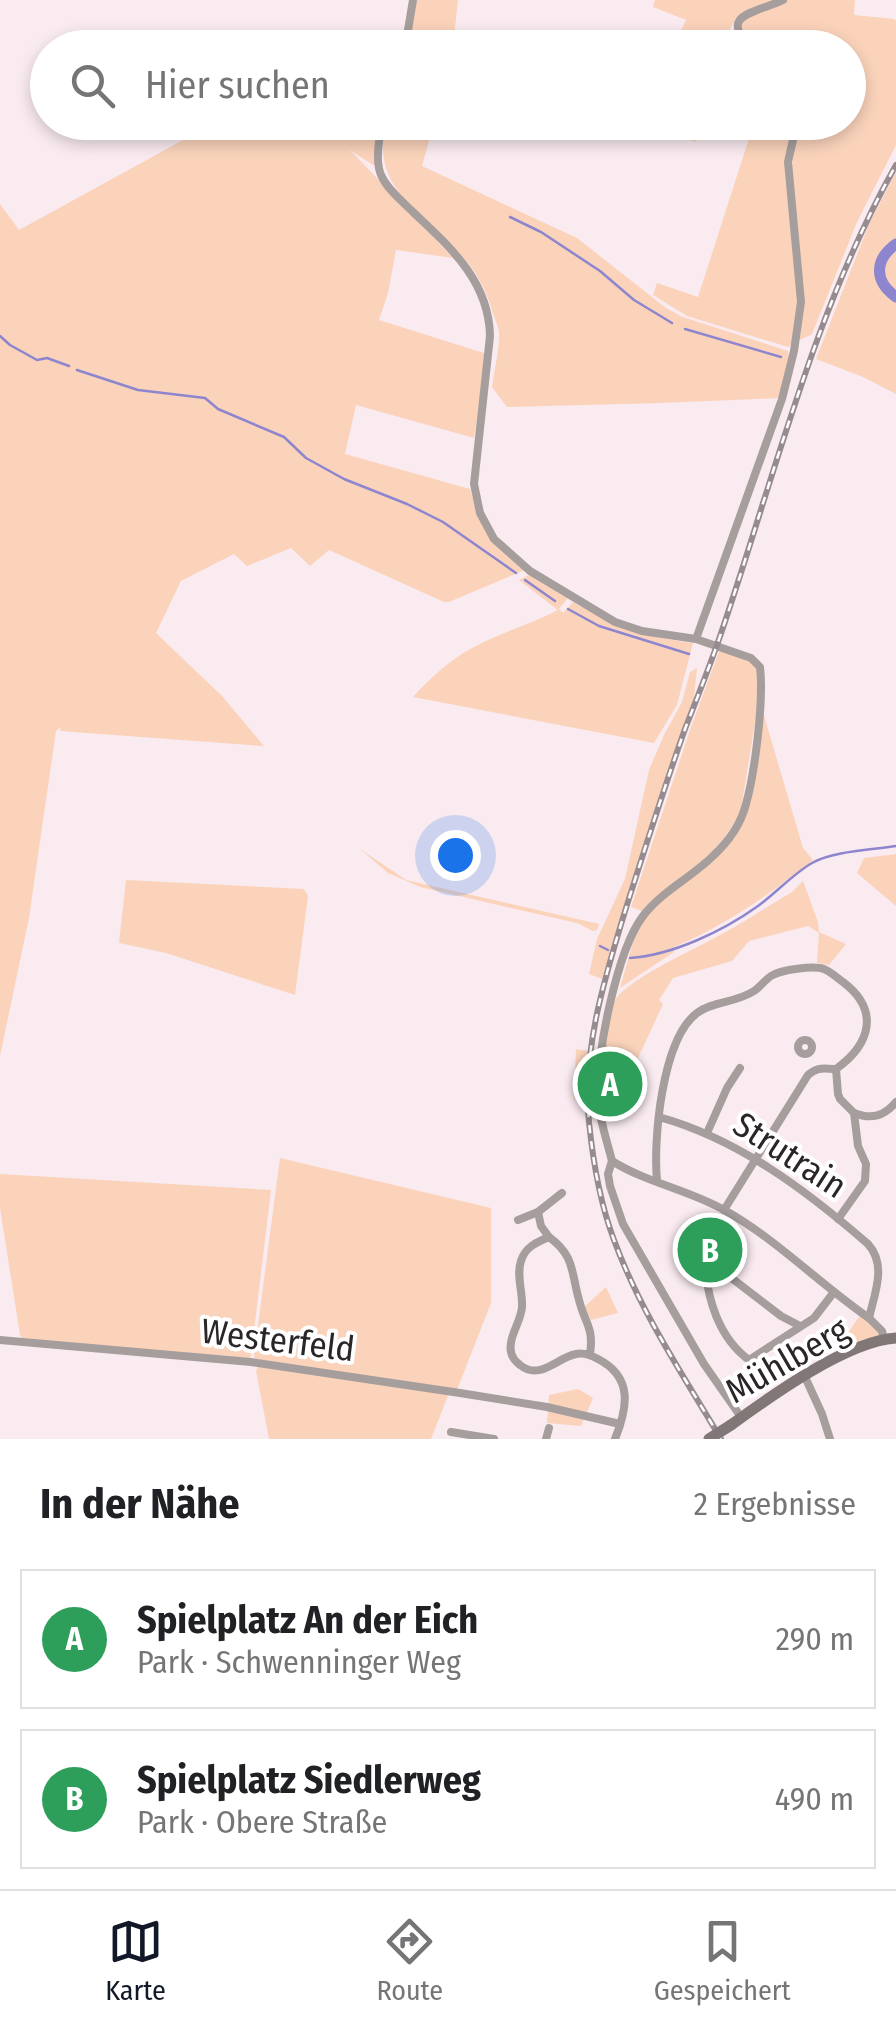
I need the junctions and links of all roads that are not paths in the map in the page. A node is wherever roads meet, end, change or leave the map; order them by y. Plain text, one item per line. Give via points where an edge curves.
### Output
1 (413, 0) edge
2 (783, 0) edge
3 (408, 30) edge
4 (739, 30) edge
5 (380, 140) edge
6 (793, 140) edge
7 (696, 639) junction
8 (808, 1053) dead end
9 (740, 1068) dead end
10 (814, 1069) junction
11 (833, 1069) junction
12 (896, 1102) edge
13 (854, 1112) junction
14 (658, 1117) junction
15 (707, 1133) junction
16 (754, 1159) junction
17 (612, 1160) junction
18 (657, 1181) junction
19 (562, 1193) dead end
20 (724, 1210) junction
21 (538, 1212) junction
22 (838, 1219) junction
23 (518, 1220) dead end
24 (549, 1237) junction
25 (834, 1292) junction
26 (869, 1318) junction
27 (800, 1326) junction
28 (890, 1338) edge
29 (0, 1340) edge
30 (590, 1354) junction
31 (805, 1377) junction
32 (736, 1421) junction
33 (620, 1424) junction
34 (548, 1428) dead end
35 (450, 1432) dead end
36 (481, 1438) edge
37 (494, 1439) edge
38 (546, 1439) edge
39 (615, 1439) edge
40 (709, 1439) edge
41 (830, 1439) edge

1 - 3 street
2 - 4 street via 743,15
5 - 7 street via 380,176 460,258 488,311 474,484 494,539 530,571 615,622
6 - 7 street via 788,162 801,302 794,351
7 - 17 street via 760,667 746,806 730,838 644,914 621,963 598,1089
8 - 10 street
9 - 15 street
10 - 11 street
10 - 16 street
11 - 13 street via 840,1099
11 - 14 street via 866,1036 865,1006 824,969 780,972 686,1023 671,1052
12 - 13 street via 877,1116
13 - 22 street via 867,1174
14 - 15 street, Strutrain
14 - 18 street
15 - 16 street, Strutrain
16 - 20 street
16 - 22 street, Strutrain
17 - 18 street
17 - 32 street via 610,1186 623,1224
18 - 20 street
19 - 21 street
20 - 25 street
21 - 23 street
21 - 24 street
22 - 26 street, Strutrain via 878,1257
24 - 30 street via 562,1246 574,1271 591,1332
24 - 30 street via 535,1242 520,1262 522,1306 511,1350 516,1362 536,1371
25 - 26 street
25 - 27 street
26 - 28 street
27 - 27 street via 708,1260 705,1263 714,1313 745,1358 754,1359
28 - 31 street, Mühlberg via 849,1350
29 - 33 street, Westerfeld via 252,1362
30 - 33 street via 624,1384
31 - 32 street, Mühlberg
31 - 41 street
32 - 40 street, Mühlberg, bridge
33 - 39 street
34 - 38 street
35 - 36 street
36 - 37 street

